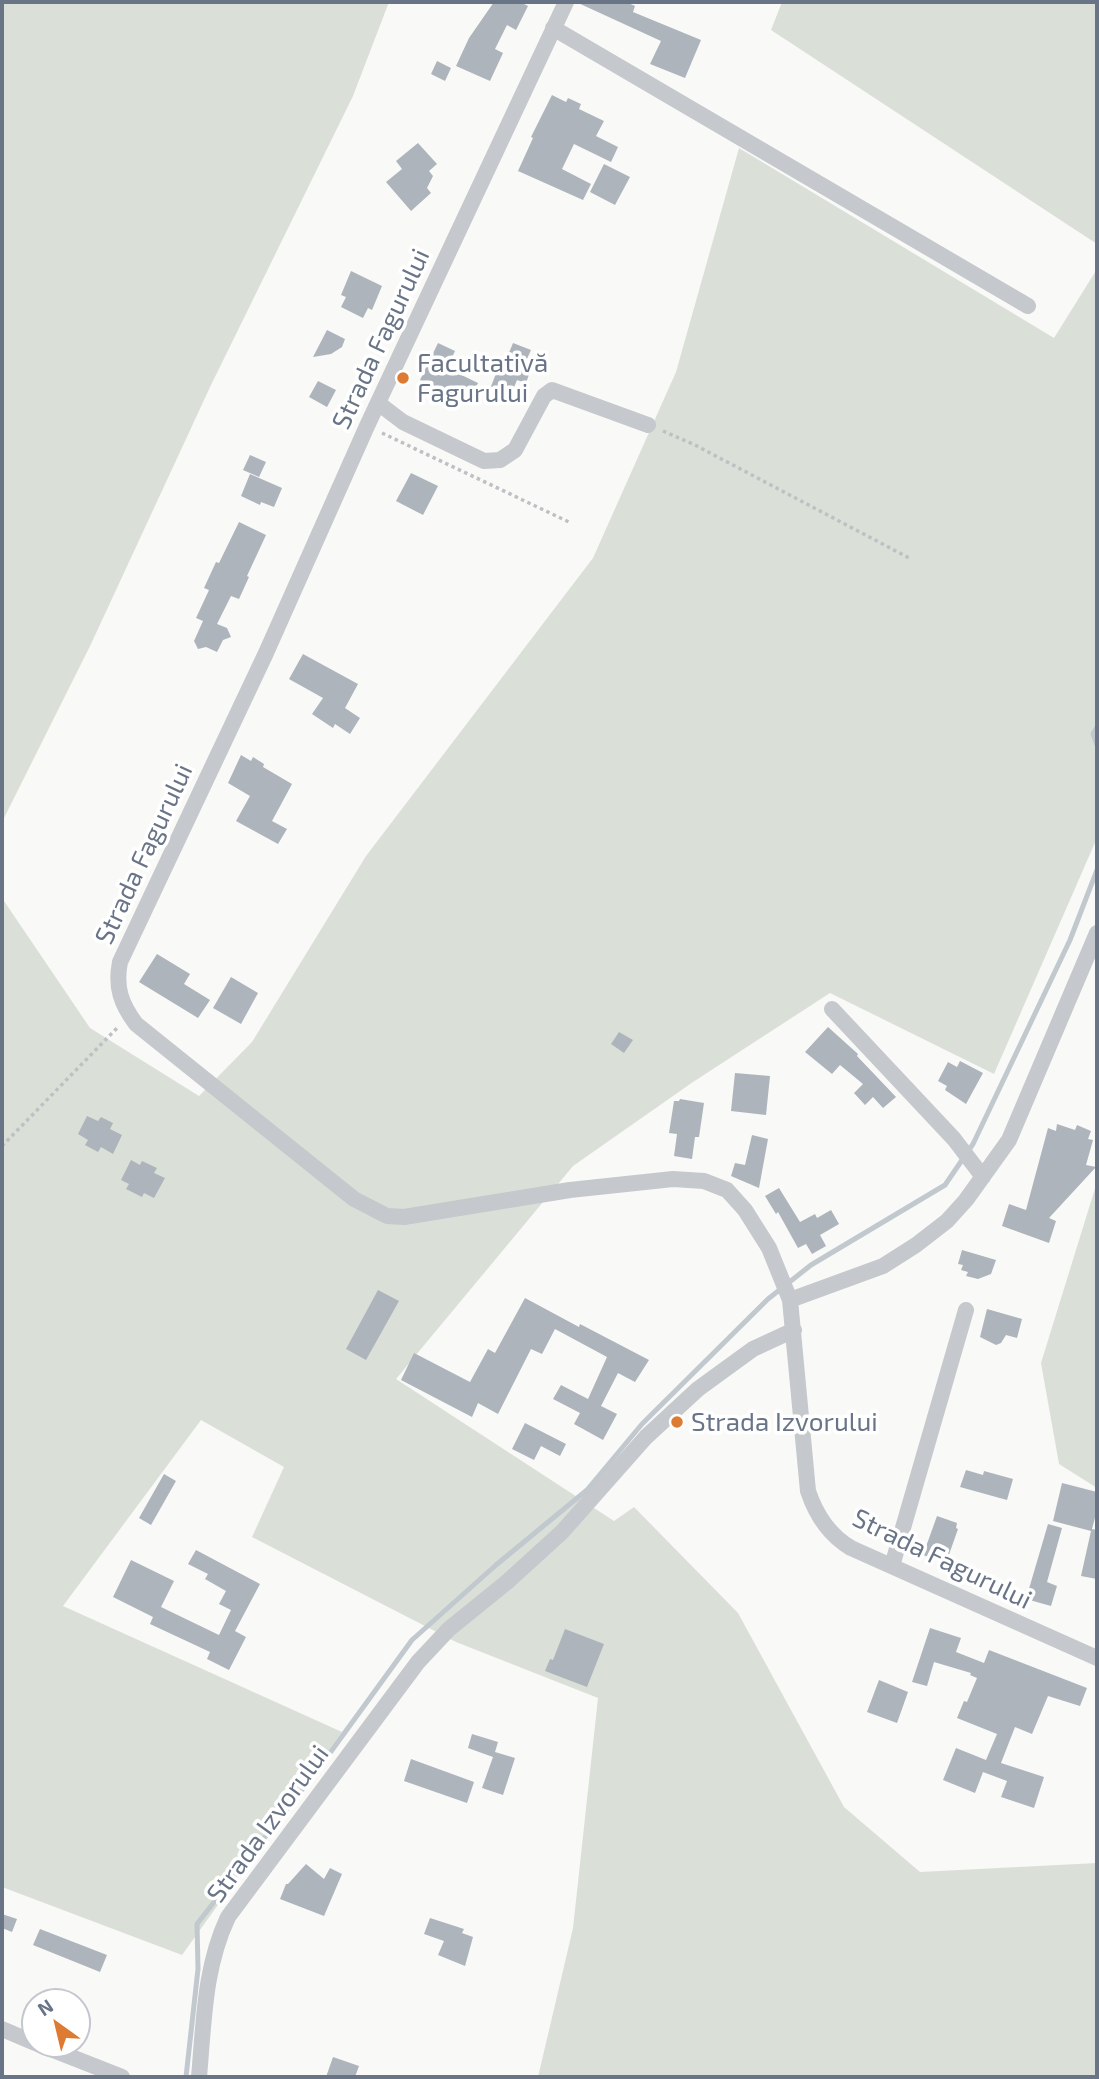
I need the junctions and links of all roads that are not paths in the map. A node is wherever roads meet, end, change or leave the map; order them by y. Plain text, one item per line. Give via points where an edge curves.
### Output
1 (566, 2) edge
2 (553, 28) junction
3 (1028, 306) dead end
4 (378, 402) junction
5 (648, 425) road end
6 (1097, 933) edge
7 (832, 1009) dead end
8 (983, 1177) junction
9 (789, 1297) junction
10 (966, 1310) dead end
11 (794, 1329) junction
12 (892, 1566) junction
13 (1097, 1658) edge
14 (2, 2029) edge
15 (21, 2037) edge
16 (74, 2058) edge
17 (122, 2077) edge
18 (199, 2077) edge

1 - 2 street, Strada Fagurului
2 - 3 street
2 - 4 street, Strada Fagurului
4 - 5 street via 404,422 484,461 500,460 515,450 544,396 552,390
4 - 9 street, Strada Fagurului via 120,962 116,978 119,995 136,1024 354,1199 387,1216 600,1186 704,1181 727,1190 745,1210 769,1248
6 - 8 street via 1009,1140
7 - 8 street
8 - 9 street via 947,1221 883,1266
9 - 11 street, Strada Fagurului
10 - 12 street
11 - 12 street, Strada Fagurului via 812,1504 841,1542
11 - 18 street, Strada Izvorului via 753,1349 698,1389 646,1437 562,1532 449,1629 418,1662 228,1917 207,1978
12 - 13 street, Strada Fagurului
14 - 15 street
16 - 17 street

